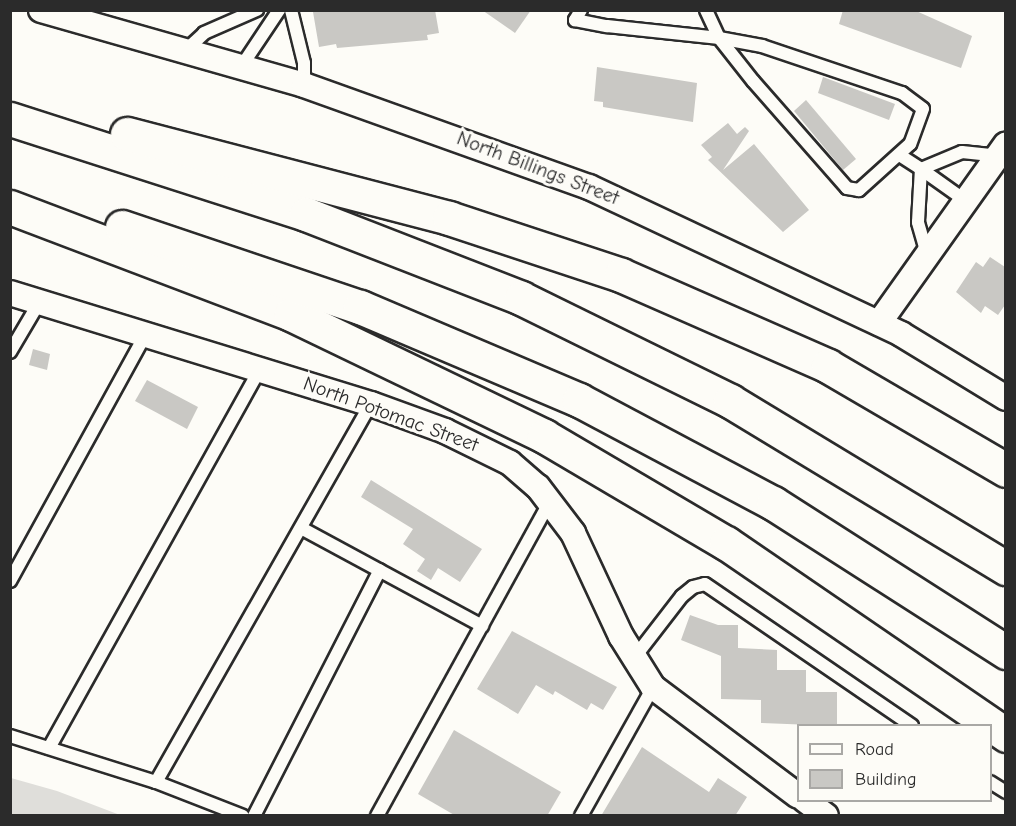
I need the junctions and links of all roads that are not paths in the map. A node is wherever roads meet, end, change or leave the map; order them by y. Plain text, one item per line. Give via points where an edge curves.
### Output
1 (41, 10) edge
2 (257, 10) edge
3 (279, 10) edge
4 (291, 10) edge
5 (581, 10) edge
6 (706, 10) edge
7 (719, 39) junction
8 (185, 51) junction
9 (241, 67) junction
10 (304, 85) junction
11 (10, 108) edge
12 (10, 119) edge
13 (1002, 150) edge
14 (901, 156) junction
15 (921, 169) junction
16 (10, 197) edge
17 (966, 201) junction
18 (10, 207) edge
19 (928, 255) junction
20 (10, 293) edge
21 (40, 301) junction
22 (879, 323) junction
23 (147, 332) junction
24 (10, 352) edge
25 (261, 367) junction
26 (1005, 398) edge
27 (371, 404) junction
28 (1005, 470) edge
29 (550, 501) junction
30 (301, 528) junction
31 (1005, 568) edge
32 (380, 570) junction
33 (10, 580) edge
34 (482, 626) junction
35 (1005, 652) edge
36 (633, 659) junction
37 (652, 687) junction
38 (909, 724) edge
39 (989, 724) edge
40 (992, 726) edge
41 (1005, 735) edge
42 (10, 736) edge
43 (49, 748) junction
44 (156, 782) junction
45 (992, 783) edge
46 (1005, 792) edge
47 (797, 795) edge
48 (806, 802) edge
49 (243, 816) edge
50 (254, 816) edge
51 (378, 816) edge
52 (581, 816) edge
53 (826, 816) edge

1 - 8 street, North Billings Street
2 - 8 lane via 204,33
3 - 9 lane
4 - 10 lane via 304,63
5 - 7 lane via 575,20
6 - 7 lane
7 - 14 lane via 847,188 859,190
7 - 14 lane via 779,51 916,100 923,109
8 - 9 street, North Billings Street
9 - 10 street, North Billings Street
10 - 22 street, North Billings Street via 589,187
11 - 28 highway via 360,193 592,264 682,298 828,366
12 - 31 highway via 306,214 521,298 730,401
13 - 15 lane via 962,152
13 - 17 street
14 - 15 lane
15 - 17 lane
15 - 19 lane via 918,222
16 - 35 highway via 273,275 520,373 773,503
17 - 19 street
18 - 39 highway via 291,314 544,436 732,547
19 - 22 street
20 - 21 street, North Potomac Street
21 - 23 street, North Potomac Street
21 - 24 lane
22 - 26 street, North Billings Street
23 - 25 street, North Potomac Street
23 - 33 lane
25 - 27 street, North Potomac Street
25 - 43 lane
27 - 29 street, North Potomac Street via 496,454 521,471
27 - 30 lane
29 - 34 lane
29 - 36 street, North Potomac Street via 578,543
30 - 32 lane
30 - 44 lane
32 - 34 lane
32 - 50 lane
34 - 51 lane
36 - 37 street, North Potomac Street
36 - 38 lane via 681,596 693,586 705,584
37 - 47 street, North Potomac Street
37 - 52 lane
40 - 41 highway
42 - 43 lane
43 - 44 lane
44 - 49 lane
45 - 46 lane
48 - 53 street

